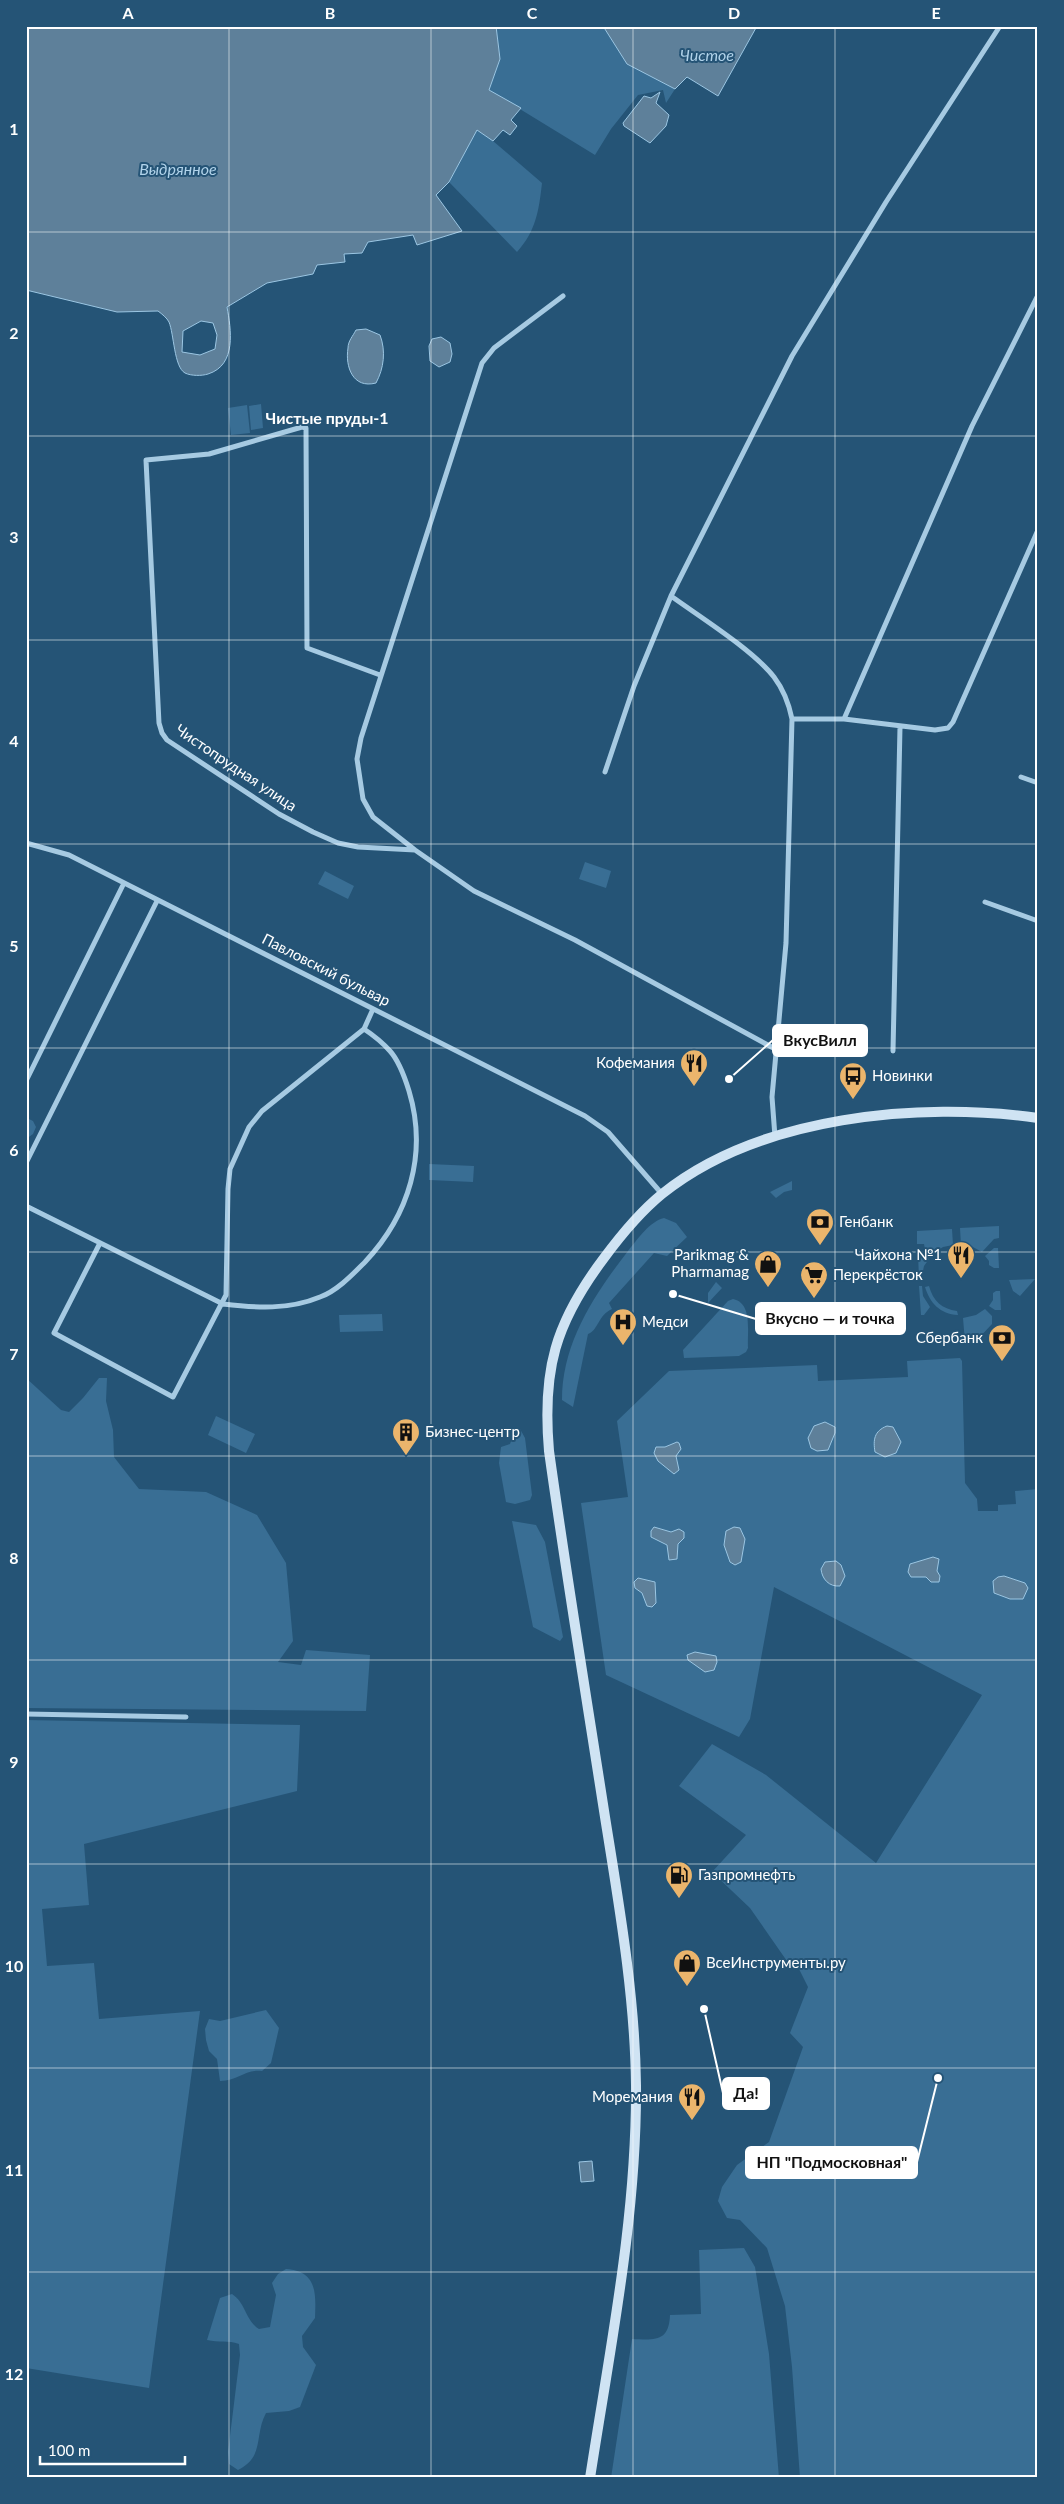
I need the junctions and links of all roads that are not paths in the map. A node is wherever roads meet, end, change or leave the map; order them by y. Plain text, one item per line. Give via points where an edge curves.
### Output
1 (1000, 26) edge
2 (1038, 295) edge
3 (563, 296) dead end
4 (1038, 530) edge
5 (671, 596) junction
6 (380, 675) junction
7 (792, 719) junction
8 (844, 719) junction
9 (900, 727) junction
10 (605, 772) dead end
11 (1021, 777) dead end
12 (1038, 783) edge
13 (26, 843) edge
14 (415, 850) junction
15 (124, 884) junction
16 (157, 900) junction
17 (985, 902) dead end
18 (1038, 921) edge
19 (373, 1009) junction
20 (364, 1028) junction
21 (777, 1050) junction
22 (893, 1051) dead end
23 (26, 1082) edge
24 (1038, 1118) edge
25 (775, 1137) junction
26 (26, 1163) edge
27 (662, 1194) junction
28 (26, 1206) edge
29 (100, 1243) junction
30 (223, 1304) junction
31 (26, 1714) edge
32 (186, 1717) dead end
33 (590, 2478) edge

1 - 5 street via 886,202 792,356
2 - 8 street via 972,426
3 - 6 street via 494,348 482,363
4 - 9 street via 953,722 943,730
5 - 7 street via 753,657 773,676 789,705
5 - 10 street via 634,686
6 - 14 street via 361,738 359,779 373,817
6 - 14 street, Чистопрудная улица via 307,648 306,428 302,426 209,454 146,460 162,733 167,740 279,814 313,832 358,848
7 - 8 street
7 - 21 street via 786,943
8 - 9 street
9 - 22 street
11 - 12 street
13 - 15 street, Павловский бульвар via 56,850
14 - 21 street via 474,891 575,940
15 - 16 street, Павловский бульвар
15 - 23 street
16 - 19 street, Павловский бульвар
16 - 26 street
17 - 18 street
19 - 20 street
19 - 27 street, Павловский бульвар via 585,1116 608,1132
20 - 30 street via 262,1111 238,1148 230,1169 226,1295
20 - 30 street via 391,1052 405,1078 415,1110 418,1141 409,1192 380,1245 352,1274 322,1297 292,1306 255,1308
21 - 25 street via 772,1108
24 - 25 main road via 970,1110 926,1111 856,1118
25 - 27 main road via 711,1162
27 - 33 main road via 626,1230 580,1292 565,1319 556,1346 546,1398 549,1451 616,1887 635,2061 634,2157 627,2232
28 - 29 street
29 - 30 street
29 - 30 street via 54,1333 172,1397
31 - 32 street

